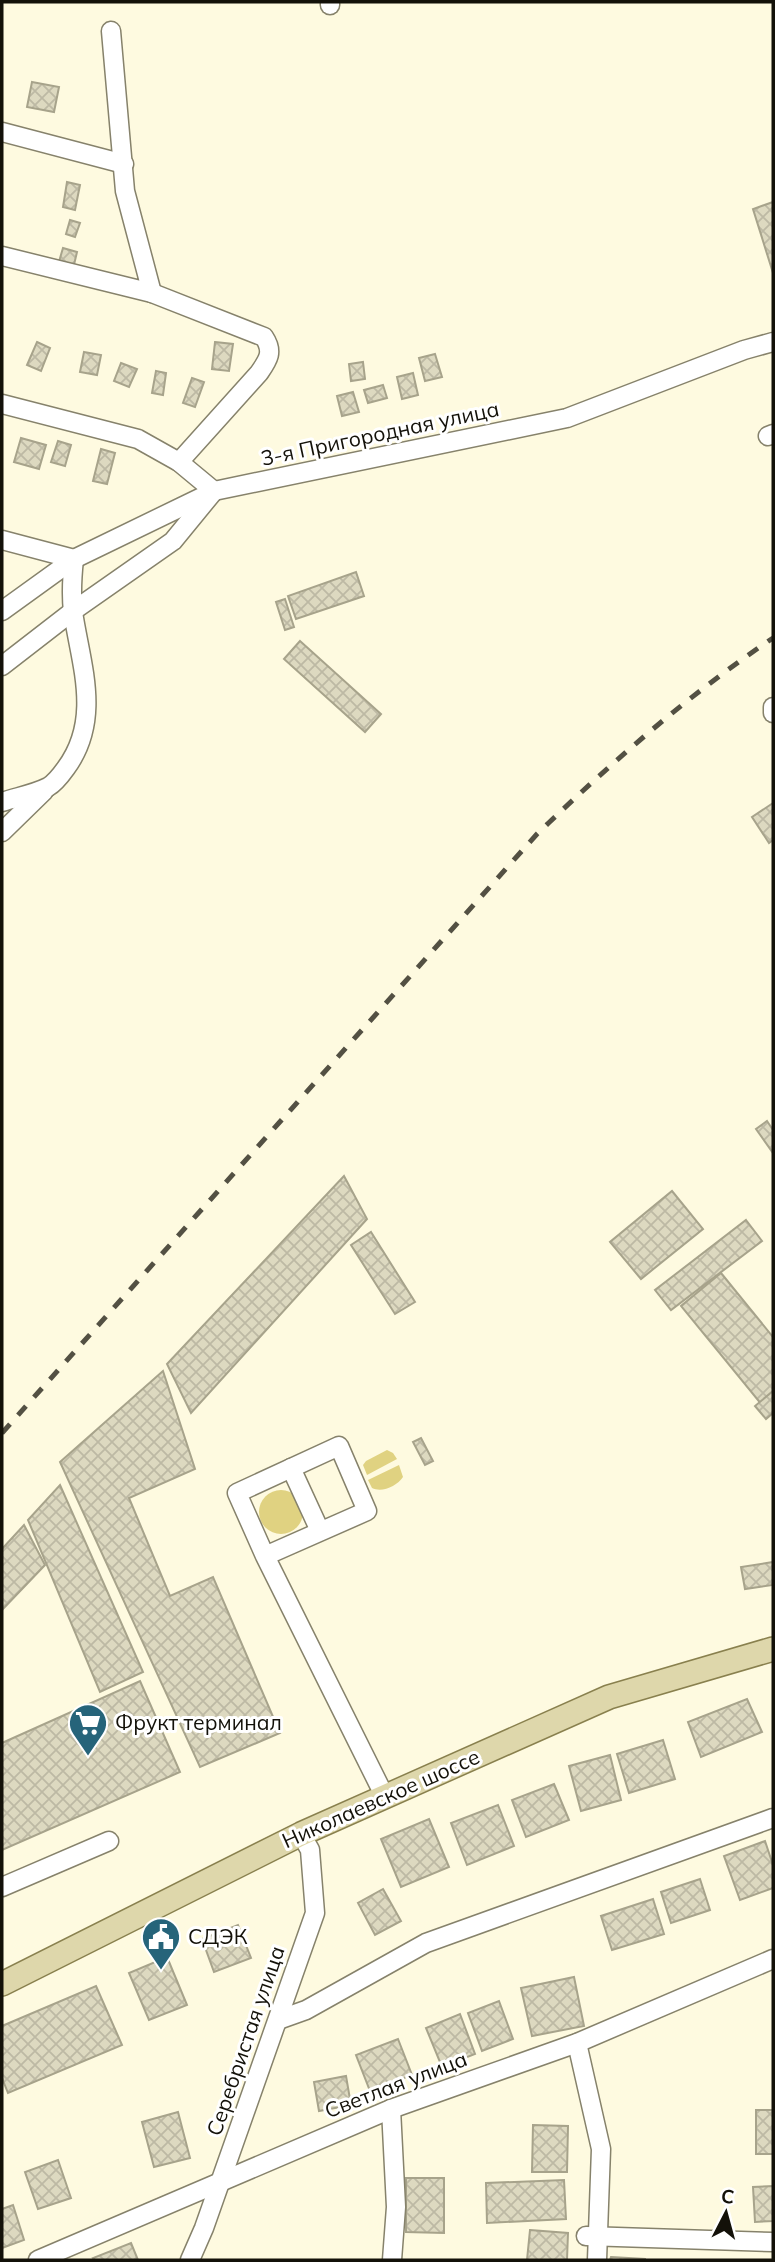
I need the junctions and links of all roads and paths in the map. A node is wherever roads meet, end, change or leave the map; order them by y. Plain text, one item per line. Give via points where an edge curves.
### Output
1 (111, 31) dead end
2 (2, 132) edge
3 (124, 164) junction
4 (2, 256) edge
5 (152, 293) junction
6 (773, 342) edge
7 (2, 404) edge
8 (179, 462) junction
9 (214, 491) junction
10 (2, 540) edge
11 (74, 559) junction
12 (2, 611) edge
13 (73, 611) junction
14 (2, 666) edge
15 (49, 786) junction
16 (2, 802) edge
17 (2, 832) edge
18 (291, 1468) junction
19 (320, 1531) junction
20 (265, 1556) junction
21 (773, 1655) edge
22 (385, 1797) junction
23 (773, 1818) edge
24 (301, 1833) junction
25 (109, 1841) dead end
26 (2, 1887) edge
27 (773, 1959) edge
28 (2, 1984) edge
29 (278, 2020) junction
30 (577, 2043) junction
31 (390, 2109) junction
32 (221, 2180) junction
33 (592, 2236) junction
34 (773, 2242) edge
35 (38, 2260) edge
36 (190, 2260) edge
37 (392, 2260) edge
38 (597, 2260) edge

1 - 3 street
2 - 3 street
3 - 5 street via 125,191
4 - 5 street
5 - 8 street via 264,337 270,348 259,373
6 - 9 street, 3-я Пригородная улица via 567,418
7 - 8 street via 138,439
8 - 9 street
9 - 11 street, 3-я Пригородная улица
9 - 13 street via 173,541
10 - 11 street
11 - 12 street, 3-я Пригородная улица
11 - 13 street
13 - 14 street
13 - 15 street via 88,695 86,716 77,750
15 - 16 street
15 - 17 street
18 - 19 street
18 - 19 street via 339,1446 367,1511
18 - 20 street via 237,1493
19 - 20 street
20 - 22 street
21 - 22 main road, Николаевское шоссе via 609,1697
22 - 24 main road, Николаевское шоссе
23 - 29 street via 426,1943 306,2010
24 - 28 main road, Николаевское шоссе
24 - 29 street, Серебристая улица via 310,1850 315,1913
25 - 26 street
27 - 30 street, Светлая улица
29 - 32 street, Серебристая улица
30 - 31 street, Светлая улица
30 - 33 street via 601,2149
31 - 32 street, Светлая улица
31 - 37 street via 397,2207
32 - 35 street, Светлая улица
32 - 36 street, Серебристая улица
33 - 34 street
33 - 38 street

